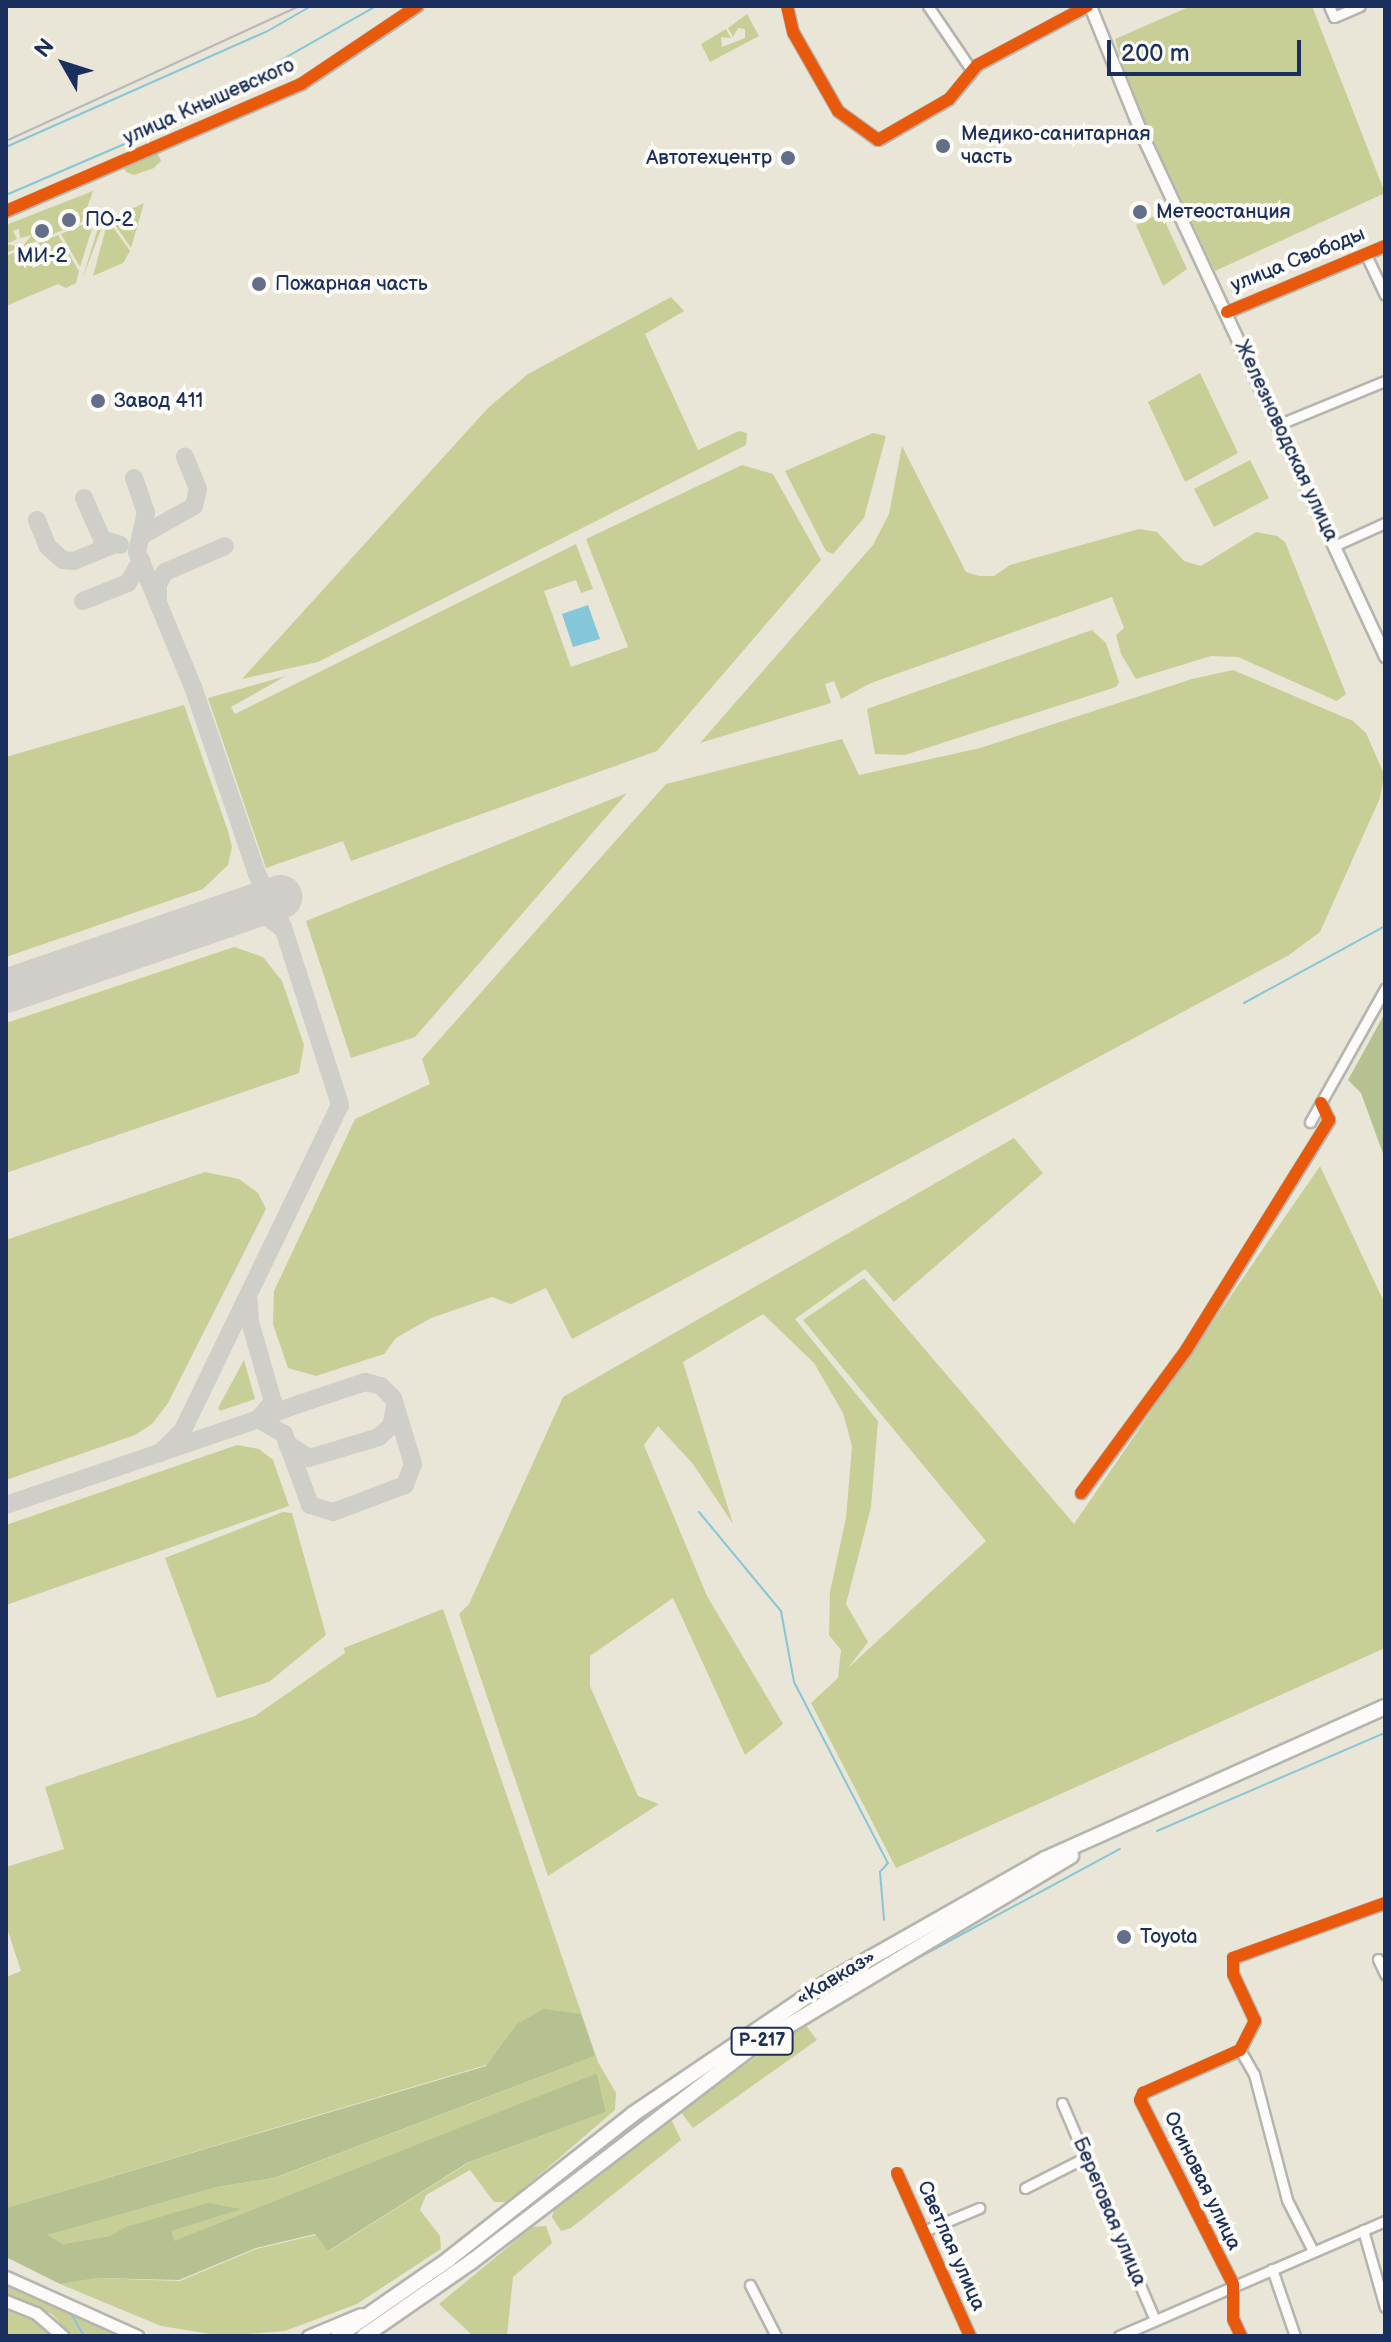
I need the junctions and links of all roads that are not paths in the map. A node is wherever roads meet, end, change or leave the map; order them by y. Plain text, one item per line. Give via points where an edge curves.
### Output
1 (417, 6) edge
2 (787, 6) edge
3 (928, 6) edge
4 (1088, 6) edge
5 (1329, 6) edge
6 (1360, 6) edge
7 (972, 71) junction
8 (6, 211) edge
9 (1385, 246) edge
10 (1366, 255) junction
11 (1385, 295) edge
12 (1227, 312) junction
13 (1385, 381) edge
14 (1280, 424) junction
15 (1385, 523) edge
16 (1334, 546) junction
17 (1385, 656) edge
18 (1385, 989) edge
19 (1321, 1103) junction
20 (1310, 1122) dead end
21 (1081, 1493) dead end
22 (1385, 1707) edge
23 (1385, 1714) edge
24 (1385, 1903) edge
25 (1378, 1959) dead end
26 (1385, 1974) edge
27 (1240, 2050) junction
28 (696, 2070) junction
29 (712, 2075) junction
30 (1062, 2103) dead end
31 (1086, 2157) junction
32 (897, 2173) dead end
33 (581, 2176) junction
34 (1025, 2188) dead end
35 (533, 2194) junction
36 (979, 2208) dead end
37 (1385, 2221) edge
38 (1363, 2230) junction
39 (924, 2231) junction
40 (1313, 2251) junction
41 (1272, 2269) junction
42 (6, 2277) edge
43 (424, 2278) junction
44 (1233, 2284) junction
45 (750, 2285) dead end
46 (6, 2301) edge
47 (1385, 2306) edge
48 (1155, 2320) junction
49 (62, 2336) edge
50 (137, 2336) edge
51 (308, 2336) edge
52 (338, 2336) edge
53 (364, 2336) edge
54 (776, 2336) edge
55 (970, 2336) edge
56 (1119, 2336) edge
57 (1241, 2336) edge
58 (1295, 2336) edge

1 - 8 street, улица Кнышевского via 301,84
2 - 7 street via 793,32 838,111 878,140 949,99
3 - 7 street
4 - 7 street
4 - 12 main road, Железноводская улица via 1143,137
5 - 6 street via 1334,17
9 - 10 street, улица Свободы
10 - 11 street
10 - 12 street, улица Свободы
12 - 14 main road, Железноводская улица
13 - 14 street
14 - 16 main road, Железноводская улица
15 - 16 street
16 - 17 main road, Железноводская улица
18 - 19 street
19 - 20 street
19 - 21 street via 1329,1120 1186,1350
22 - 28 highway, «Кавказ» / Р-217 via 1119,1823 991,1886 825,1984
23 - 29 highway, «Кавказ» / Р-217 via 1058,1863 808,2011
24 - 27 street via 1233,1958 1233,1974 1255,2021
25 - 26 street
27 - 40 street via 1254,2074 1287,2200
27 - 44 street, Осиновая улица via 1143,2093 1140,2100
28 - 29 highway via 654,2108
28 - 35 highway, «Кавказ» / Р-217
29 - 33 highway, «Кавказ» / Р-217
30 - 31 street, Береговая улица
31 - 34 street
31 - 48 street, Береговая улица
32 - 39 street, Светлая улица
33 - 35 highway via 628,2133 629,2126
33 - 53 highway, «Кавказ» / Р-217
35 - 43 highway, «Кавказ» / Р-217
36 - 39 street
37 - 38 street
38 - 40 street
38 - 47 street
39 - 55 street, Светлая улица
40 - 41 street
41 - 44 street
41 - 58 street
42 - 50 main road
43 - 51 main road via 357,2316
43 - 52 highway, «Кавказ» / Р-217
44 - 48 street
44 - 57 street via 1233,2319
45 - 54 street
46 - 49 main road via 36,2313
48 - 56 street

